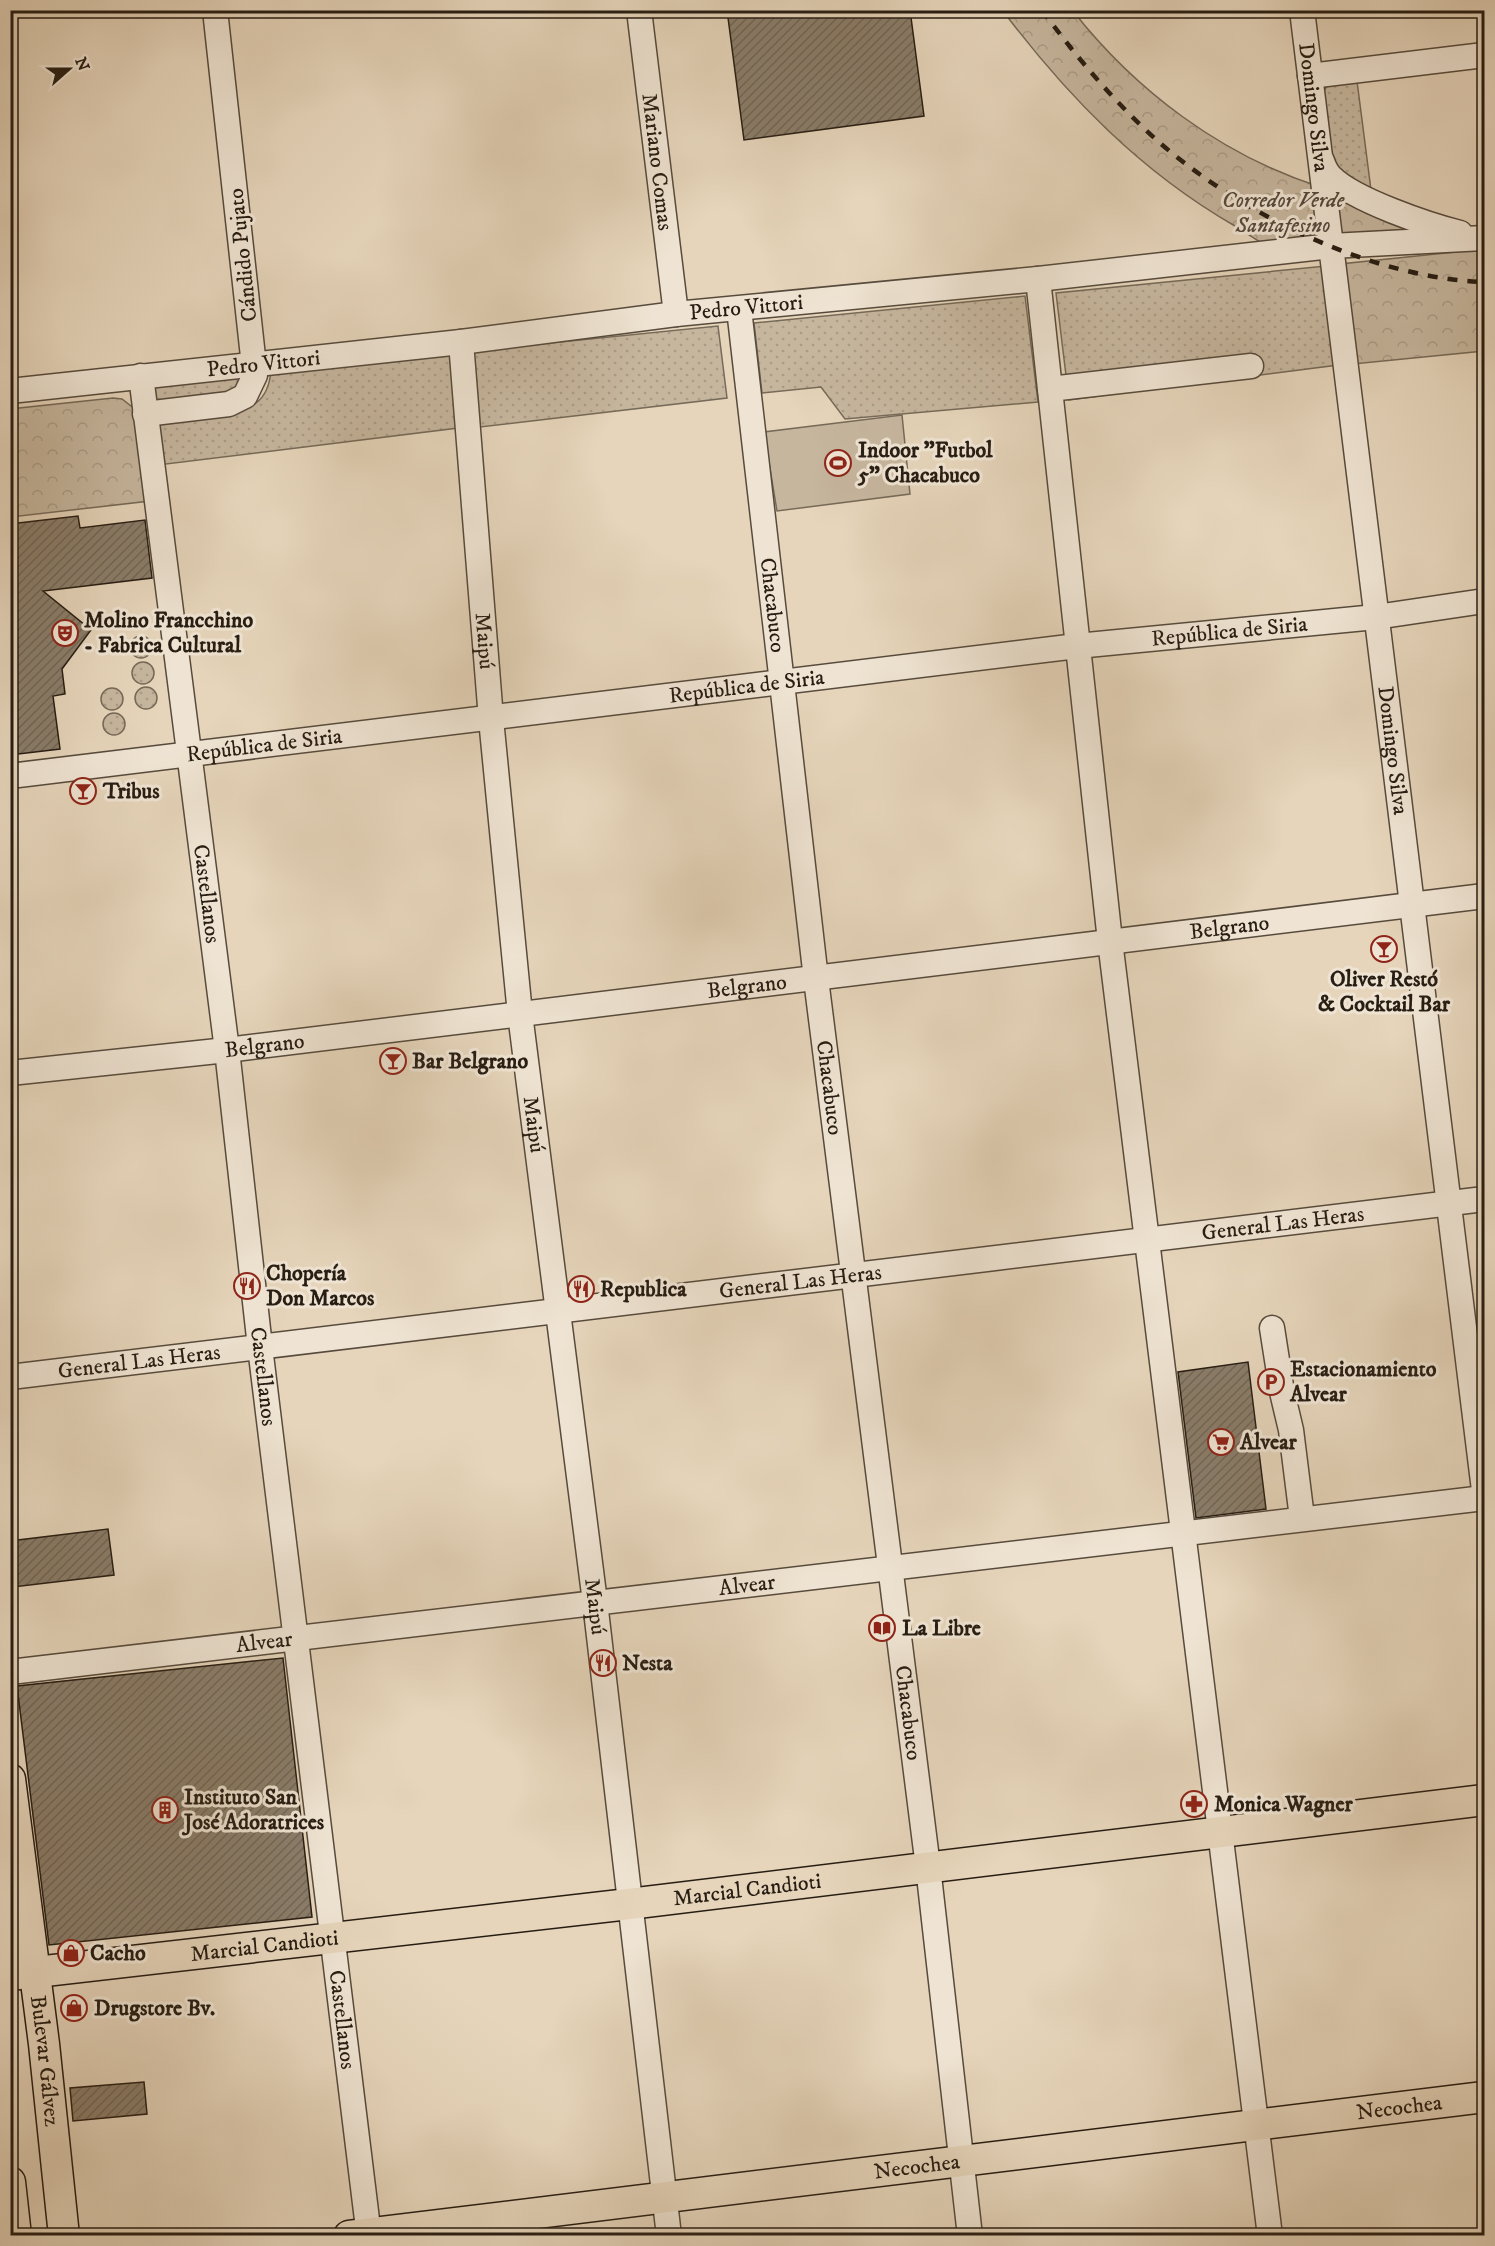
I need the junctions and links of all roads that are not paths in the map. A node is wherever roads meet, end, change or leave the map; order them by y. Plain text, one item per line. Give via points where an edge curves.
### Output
1 (215, 10) edge
2 (639, 10) edge
3 (1302, 10) edge
4 (1485, 55) edge
5 (1310, 76) junction
6 (1320, 156) junction
7 (1485, 237) edge
8 (1331, 246) junction
9 (1038, 279) junction
10 (739, 309) junction
11 (676, 314) junction
12 (461, 342) junction
13 (255, 363) junction
14 (1251, 366) dead end
15 (141, 376) junction
16 (1050, 389) junction
17 (10, 391) edge
18 (145, 414) junction
19 (1485, 600) edge
20 (1376, 617) junction
21 (1077, 646) junction
22 (783, 683) junction
23 (491, 719) junction
24 (190, 756) junction
25 (10, 776) edge
26 (1485, 896) edge
27 (1411, 905) junction
28 (1110, 941) junction
29 (816, 979) junction
30 (520, 1014) junction
31 (227, 1050) junction
32 (10, 1073) edge
33 (1485, 1199) edge
34 (1448, 1203) junction
35 (1148, 1240) junction
36 (854, 1275) junction
37 (558, 1311) junction
38 (1272, 1328) dead end
39 (260, 1347) junction
40 (10, 1377) edge
41 (1485, 1490) edge
42 (1485, 1498) edge
43 (1302, 1518) junction
44 (1184, 1532) junction
45 (889, 1568) junction
46 (595, 1602) junction
47 (296, 1640) junction
48 (10, 1672) edge
49 (10, 1779) edge
50 (1485, 1800) edge
51 (1221, 1832) junction
52 (928, 1867) junction
53 (629, 1904) junction
54 (333, 1938) junction
55 (23, 1973) edge
56 (1485, 2097) edge
57 (1258, 2123) junction
58 (962, 2161) junction
59 (10, 2182) edge
60 (665, 2196) junction
61 (16, 2235) edge
62 (64, 2235) edge
63 (362, 2235) edge
64 (669, 2235) edge
65 (970, 2235) edge
66 (1270, 2235) edge

1 - 13 street, Cándido Pujato
2 - 11 street, Mariano Comas
3 - 5 street, Domingo Silva
4 - 5 street
5 - 6 street, Domingo Silva
6 - 7 street via 1332,178 1365,197 1439,227
6 - 8 street, Domingo Silva
7 - 8 street, Pedro Vittori
8 - 9 street, Pedro Vittori
8 - 20 street, Domingo Silva
9 - 10 street, Pedro Vittori
9 - 16 street
10 - 11 street, Pedro Vittori
10 - 22 street, Chacabuco
11 - 12 street, Pedro Vittori
12 - 13 street, Pedro Vittori
12 - 23 street, Maipú
13 - 15 street, Pedro Vittori
13 - 18 street, Cándido Pujato via 252,387 237,400
14 - 16 street
15 - 17 street, Pedro Vittori
15 - 18 street, Castellanos
16 - 21 street
18 - 24 street, Castellanos
19 - 20 street, República de Siria
20 - 21 street, República de Siria
20 - 27 street, Domingo Silva
21 - 22 street, República de Siria
21 - 28 street
22 - 23 street, República de Siria
22 - 29 street, Chacabuco
23 - 24 street, República de Siria
23 - 30 street, Maipú
24 - 25 street, República de Siria
24 - 31 street, Castellanos
26 - 27 street, Belgrano
27 - 28 street, Belgrano
27 - 34 street, Domingo Silva
28 - 29 street, Belgrano
28 - 35 street
29 - 30 street, Belgrano
29 - 36 street, Chacabuco
30 - 31 street, Belgrano
30 - 37 street, Maipú
31 - 32 street, Belgrano
31 - 39 street, Castellanos
33 - 34 street, General Las Heras
34 - 35 street, General Las Heras
34 - 41 street, Domingo Silva
35 - 36 street, General Las Heras
35 - 44 street
36 - 37 street, General Las Heras
36 - 45 street, Chacabuco
37 - 39 street, General Las Heras
37 - 46 street, Maipú
38 - 43 street via 1292,1430
39 - 40 street, General Las Heras
39 - 47 street, Castellanos
42 - 43 street, Alvear
43 - 44 street, Alvear
44 - 45 street, Alvear
44 - 51 street
45 - 46 street, Alvear
45 - 52 street, Chacabuco
46 - 47 street, Alvear
46 - 53 street, Maipú
47 - 48 street, Alvear
47 - 54 street, Castellanos
49 - 55 main road, Bulevar Gálvez
50 - 51 main road, Marcial Candioti
51 - 52 main road, Marcial Candioti
51 - 57 street
52 - 53 main road, Marcial Candioti
52 - 58 street, Chacabuco
53 - 54 main road, Marcial Candioti
53 - 60 street, Maipú
54 - 55 main road, Marcial Candioti
54 - 63 street, Castellanos
55 - 62 main road, Bulevar Gálvez
56 - 57 main road, Necochea
57 - 58 main road, Necochea
57 - 66 street
58 - 60 main road, Necochea
58 - 65 street, Chacabuco
59 - 61 main road
60 - 63 main road, Necochea
60 - 64 street, Maipú

